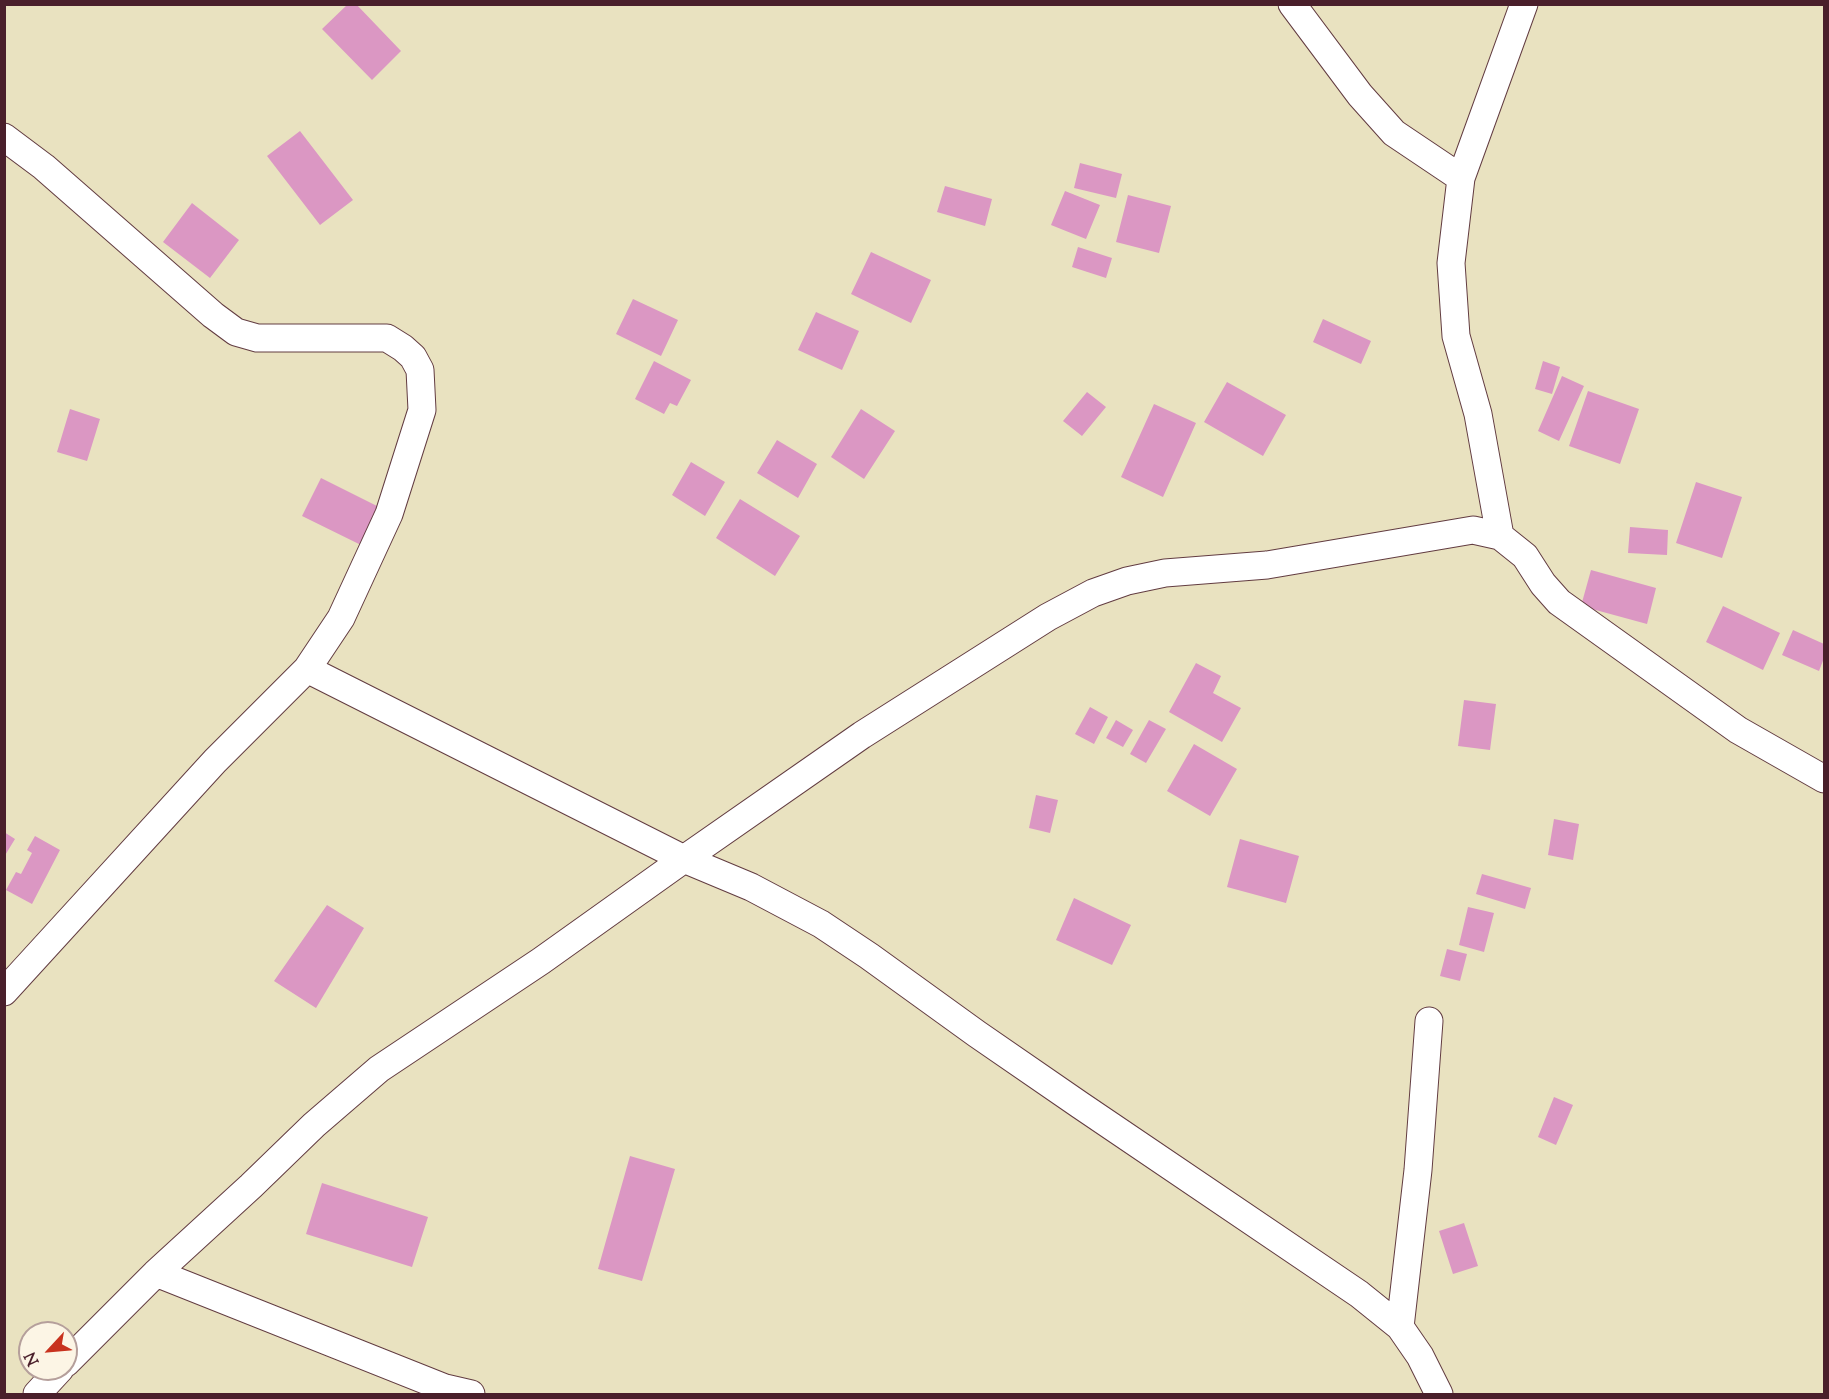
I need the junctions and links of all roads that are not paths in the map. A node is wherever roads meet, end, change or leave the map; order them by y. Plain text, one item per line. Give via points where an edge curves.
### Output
1 (1292, 4) edge
2 (1524, 4) edge
3 (4, 137) edge
4 (1461, 178) junction
5 (1500, 536) junction
6 (307, 669) junction
7 (1824, 779) edge
8 (684, 859) junction
9 (4, 992) edge
10 (1430, 1021) dead end
11 (156, 1273) junction
12 (1400, 1327) junction
13 (78, 1351) edge
14 (49, 1381) edge
15 (37, 1395) edge
16 (471, 1395) edge
17 (1439, 1395) edge

1 - 4 street via 1360,95 1394,133
2 - 4 street
3 - 6 street via 236,332 257,338 387,338 413,357 420,370 422,410 389,514 340,618
4 - 5 street via 1451,263 1456,336 1478,414
5 - 7 street via 1525,556 1559,602 1738,730
5 - 8 street via 1473,530 1267,565 1165,573 1093,593 872,729
6 - 8 street
6 - 9 street via 215,761
8 - 11 street via 541,962 379,1069
8 - 12 street via 752,887 821,924 1359,1293
10 - 12 street
11 - 13 street
11 - 16 street
12 - 17 street
14 - 15 street

